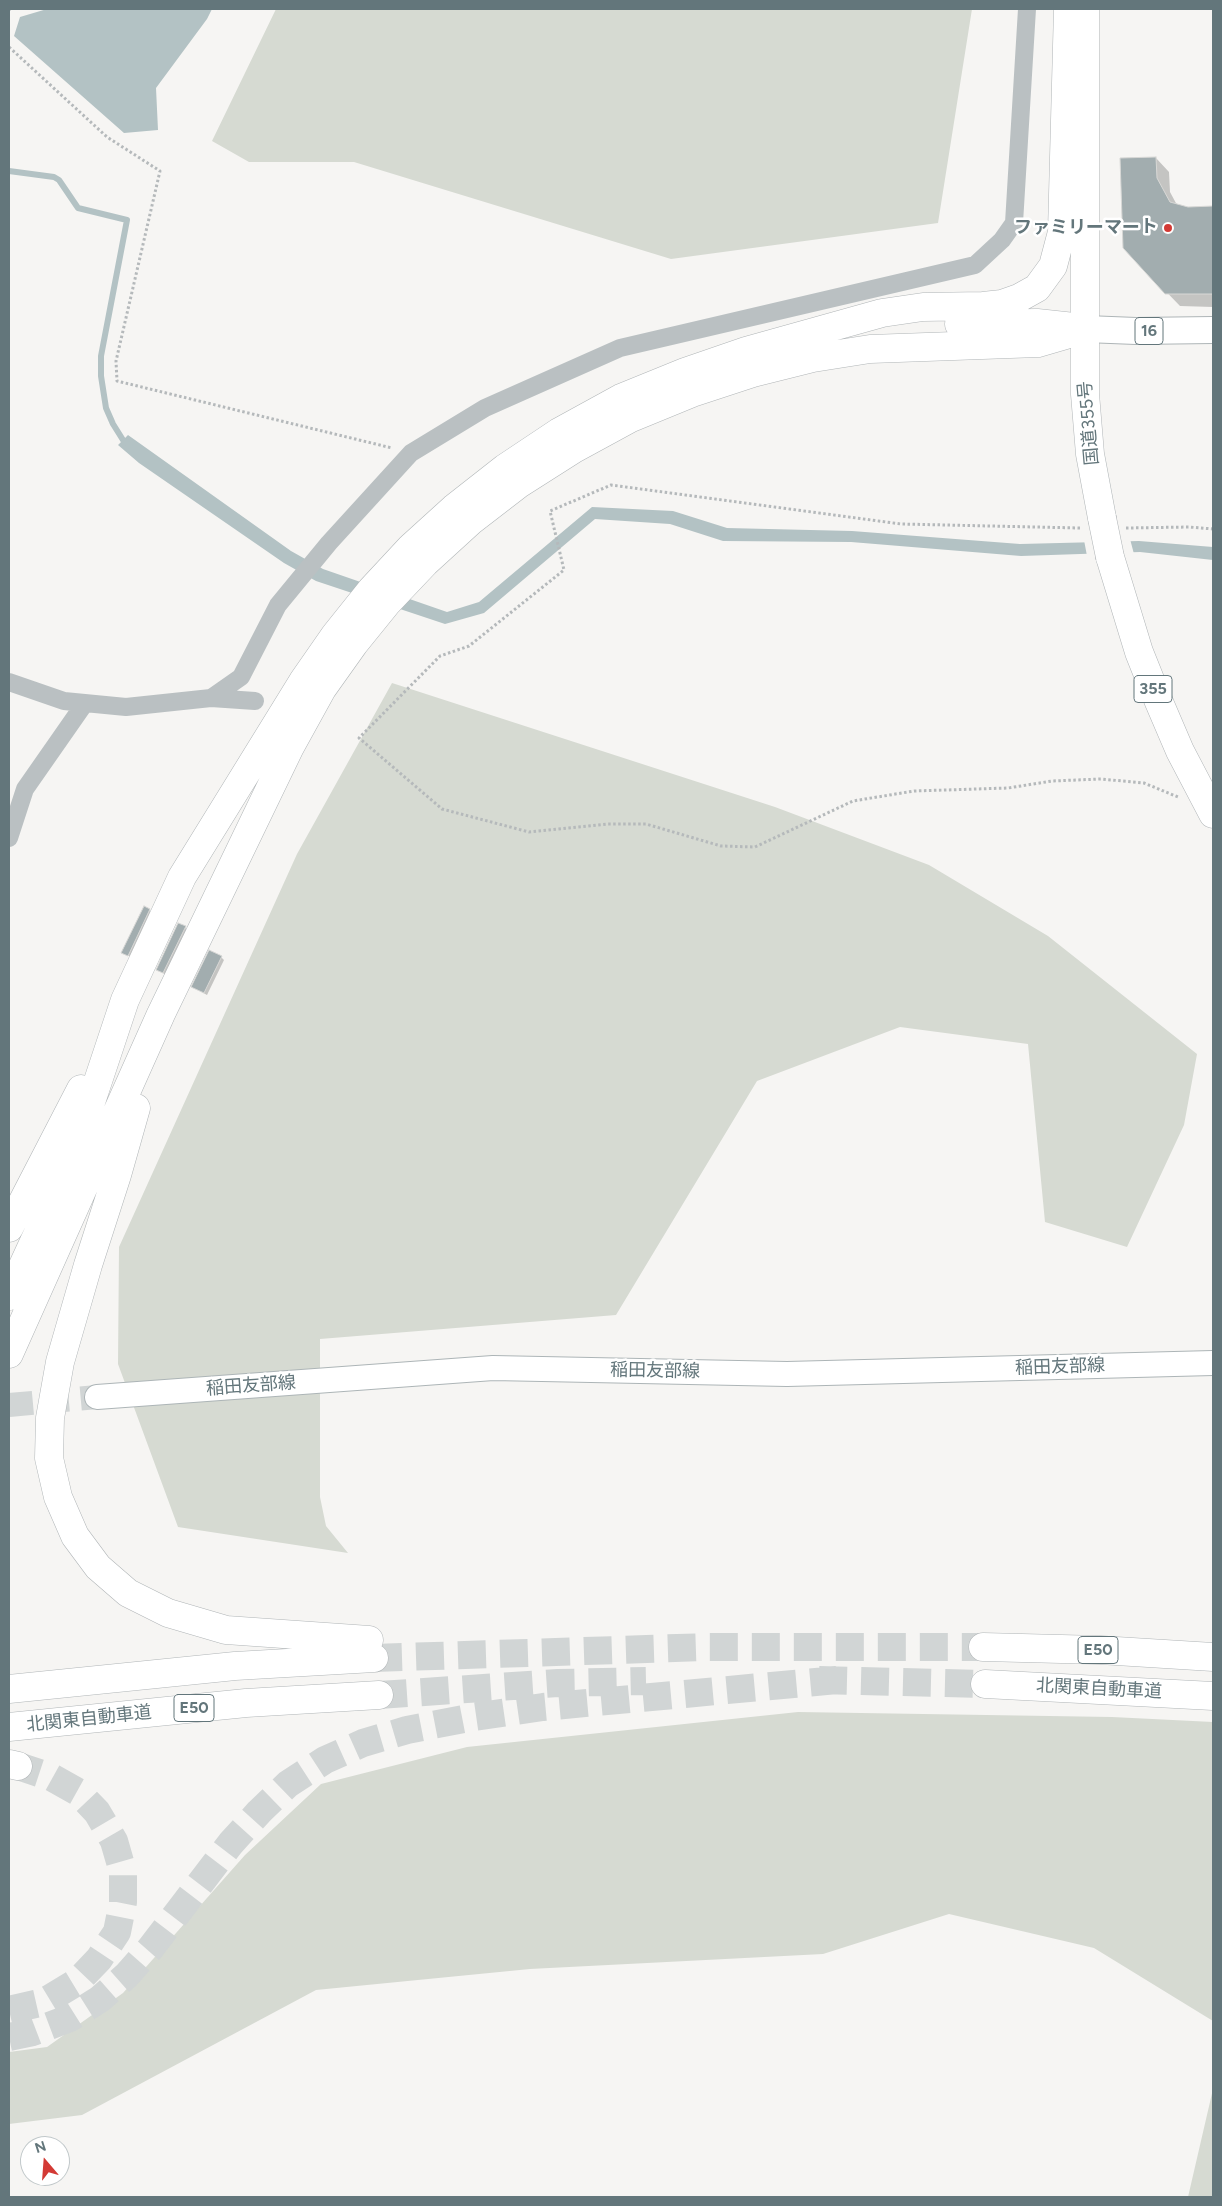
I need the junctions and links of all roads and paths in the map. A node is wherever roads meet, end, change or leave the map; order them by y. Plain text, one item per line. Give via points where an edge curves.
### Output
1 (1027, 9) edge
2 (1068, 9) edge
3 (1084, 9) edge
4 (9, 47) edge
5 (1086, 328) junction
6 (1213, 330) edge
7 (806, 335) junction
8 (411, 453) junction
9 (1105, 525) junction
10 (1213, 529) edge
11 (9, 682) edge
12 (211, 698) junction
13 (255, 701) dead end
14 (85, 703) junction
15 (1208, 805) edge
16 (9, 838) edge
17 (125, 1000) junction
18 (162, 1014) junction
19 (9, 1228) edge
20 (9, 1296) edge
21 (9, 1354) edge
22 (1213, 1363) edge
23 (97, 1397) tunnel mouth
24 (983, 1647) tunnel mouth
25 (1213, 1657) edge
26 (985, 1684) tunnel mouth
27 (9, 1689) edge
28 (379, 1695) tunnel mouth
29 (1213, 1696) edge
30 (9, 1727) edge

1 - 8 street via 1014,223 1002,240 975,265 620,348 485,408
2 - 7 highway via 1062,232 1053,266 1044,280 1037,288 1002,304 923,307 882,313
3 - 5 highway, 国道355号 / 355
4 - 8 path via 107,137 160,171 116,361 117,381
5 - 6 main road, 16
5 - 7 highway via 1037,323 921,325
5 - 9 highway, 国道355号 / 355 via 1086,411 1090,454
5 - 18 highway via 1038,343 870,349 753,372 631,418 519,484 471,521 425,563 388,602 322,689 290,747
7 - 17 highway via 685,372 621,398 559,432 505,468 411,547 371,590 302,681 182,877
8 - 12 street via 278,605 241,677
9 - 10 path
9 - 15 highway, 国道355号 / 355, bridge via 1110,557 1139,652 1180,751
9 - 15 path via 901,524 610,485 550,511 564,570 470,646 440,656 359,738 442,810 529,832 607,824 646,824 720,846 755,847 853,801 914,791 1008,788 1052,781 1101,779 1144,782 1183,799
11 - 14 street via 64,701
12 - 13 street
12 - 14 street via 126,707
14 - 16 street via 25,789
17 - 19 highway
17 - 20 highway via 72,1159
18 - 21 highway
18 - 27 highway, E50 via 60,1362 50,1418 49,1458 58,1497 75,1536 98,1567 128,1593 168,1613 226,1630 372,1649
22 - 23 main road, 稲田友部線 via 787,1374 493,1368
24 - 25 highway, E50
26 - 29 highway, 北関東自動車道 / E50
28 - 30 highway, 北関東自動車道 / E50 via 246,1703

